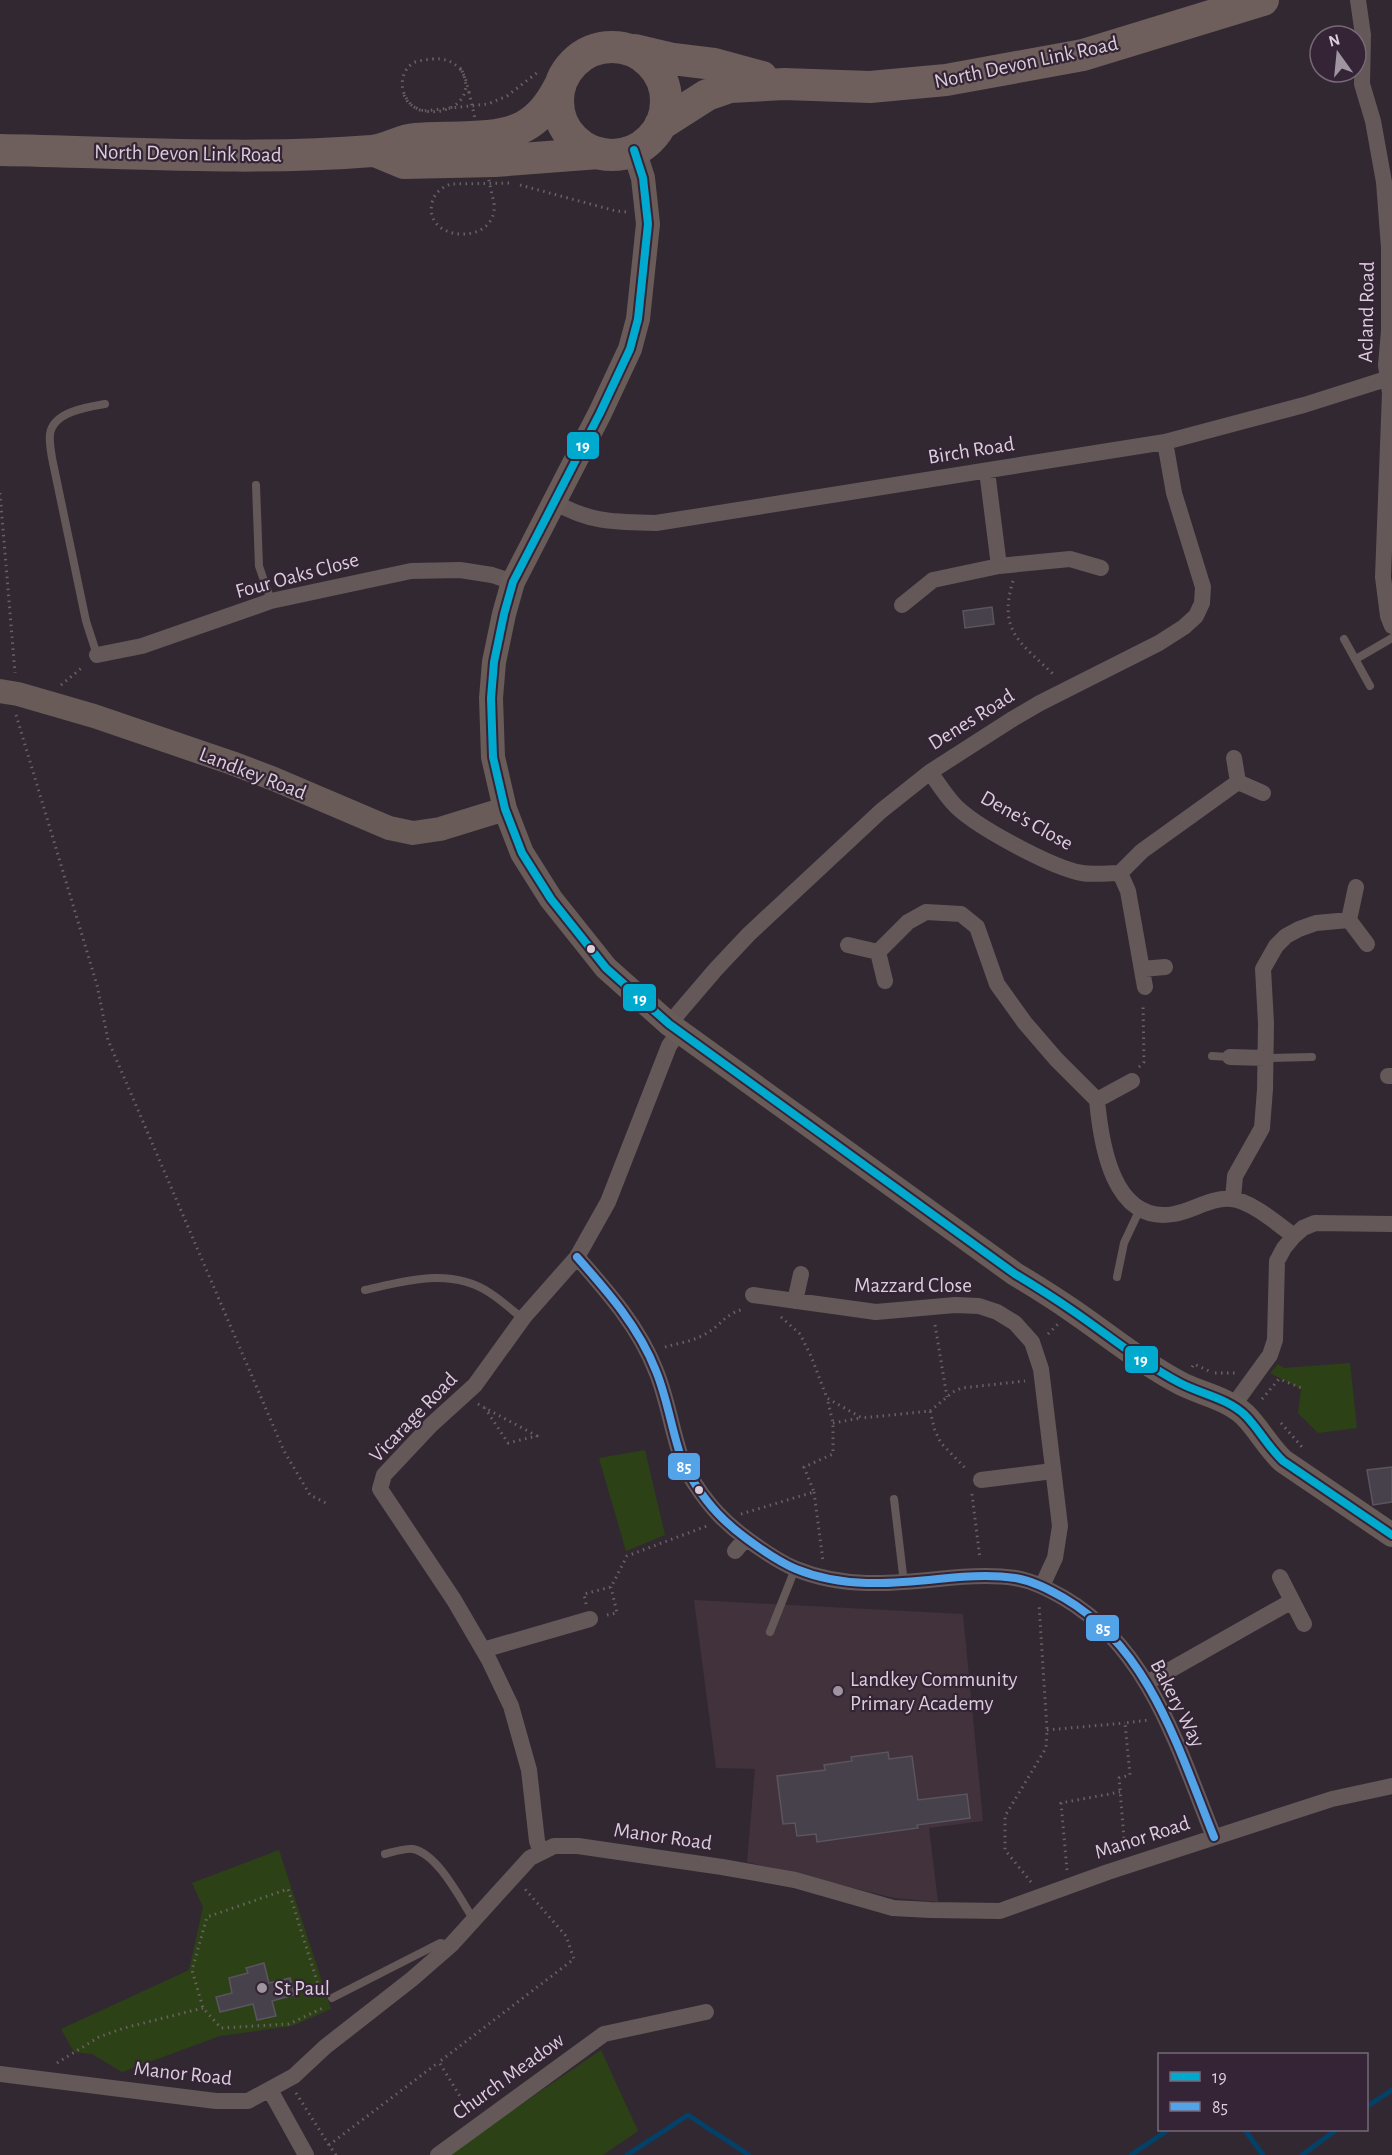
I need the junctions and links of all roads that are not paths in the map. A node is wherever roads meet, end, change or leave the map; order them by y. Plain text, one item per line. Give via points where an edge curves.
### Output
1 (1263, 0) edge
2 (1358, 0) edge
3 (625, 48) junction
4 (560, 69) junction
5 (784, 84) junction
6 (660, 125) junction
7 (0, 150) edge
8 (634, 150) junction
9 (375, 151) junction
10 (599, 153) junction
11 (1390, 378) edge
12 (105, 404) dead end
13 (1165, 442) junction
14 (987, 471) junction
15 (256, 485) dead end
16 (554, 502) junction
17 (1005, 566) junction
18 (1101, 568) dead end
19 (513, 582) junction
20 (271, 601) junction
21 (902, 605) dead end
22 (1392, 626) edge
23 (1392, 638) edge
24 (1344, 639) dead end
25 (97, 655) joint
26 (1356, 659) junction
27 (1370, 686) dead end
28 (9, 693) edge
29 (1234, 758) dead end
30 (930, 772) junction
31 (1238, 782) junction
32 (1263, 793) dead end
33 (505, 809) junction
34 (1120, 873) junction
35 (1356, 887) dead end
36 (1348, 920) junction
37 (1367, 944) dead end
38 (848, 945) dead end
39 (878, 952) junction
40 (1165, 967) dead end
41 (1142, 969) junction
42 (885, 981) dead end
43 (1144, 987) road end
44 (674, 1027) junction
45 (1212, 1056) dead end
46 (1230, 1057) joint
47 (1264, 1058) junction
48 (1312, 1058) dead end
49 (1132, 1081) road end
50 (1097, 1100) junction
51 (1233, 1198) junction
52 (1139, 1211) junction
53 (1392, 1224) edge
54 (1294, 1236) junction
55 (577, 1257) junction
56 (801, 1274) dead end
57 (1117, 1277) dead end
58 (364, 1290) dead end
59 (751, 1301) road end
60 (795, 1301) junction
61 (523, 1318) junction
62 (1233, 1406) junction
63 (1053, 1471) junction
64 (973, 1481) road end
65 (894, 1499) dead end
66 (1392, 1534) edge
67 (795, 1569) junction
68 (1280, 1577) dead end
69 (904, 1582) junction
70 (1040, 1585) junction
71 (1292, 1601) junction
72 (590, 1619) road end
73 (1304, 1624) dead end
74 (770, 1632) dead end
75 (483, 1650) junction
76 (1147, 1683) junction
77 (1392, 1786) edge
78 (1214, 1837) junction
79 (541, 1852) junction
80 (384, 1854) dead end
81 (474, 1920) junction
82 (451, 1945) junction
83 (332, 1998) dead end
84 (706, 2012) dead end
85 (0, 2074) edge
86 (270, 2090) junction
87 (306, 2155) edge
88 (438, 2155) edge

1 - 5 highway, North Devon Link Road via 1083,55 997,72 902,86
2 - 11 street, Acland Road via 1362,84 1384,182 1388,237 1386,365
3 - 4 highway via 601,47
3 - 5 highway, North Devon Link Road via 714,64
3 - 6 highway via 647,58 662,78 666,101
4 - 9 highway, North Devon Link Road via 544,111 513,131 412,139
4 - 10 highway via 558,112 565,129 577,143
5 - 6 highway, North Devon Link Road via 718,90
6 - 8 highway via 645,144
7 - 9 highway, North Devon Link Road via 222,157
8 - 10 highway via 623,154
8 - 16 street via 644,178 648,214 638,319 630,350
9 - 10 highway, North Devon Link Road via 404,164
11 - 13 street, Birch Road
11 - 22 street, Acland Road via 1383,577
12 - 25 lane via 81,408 58,420 50,433 86,621
13 - 14 street, Birch Road
13 - 30 street, Denes Road via 1174,493 1203,587 1196,616 1159,643 1011,720
14 - 16 street, Birch Road via 656,523 590,518
14 - 17 street
15 - 20 lane via 259,566
16 - 19 street
17 - 18 street via 1070,559
17 - 21 street via 933,580
19 - 20 street, Four Oaks Close via 460,570 411,571
19 - 33 street via 496,653 491,698 493,757
20 - 25 street, Four Oaks Close via 142,646
23 - 26 lane
24 - 26 lane
26 - 27 lane
28 - 33 street, Landkey Road via 94,716 232,763 389,828 413,832 440,829
29 - 31 street
30 - 34 street, Dene's Close via 952,804 985,828 1059,867 1084,873
30 - 44 street, Denes Road via 881,811 749,934 716,969
31 - 32 street
31 - 34 street via 1142,851
33 - 44 street via 522,853 574,930 606,968
34 - 41 street via 1128,891
35 - 36 street
36 - 37 street
36 - 47 street via 1299,928 1276,945 1263,969
38 - 39 street
39 - 42 street
39 - 50 street via 908,922 926,912 961,914 977,927 997,984 1025,1023
40 - 41 street
41 - 43 street
44 - 55 street, Vicarage Road via 608,1202
44 - 62 street via 1122,1347 1180,1383
45 - 46 lane
46 - 47 street
47 - 48 lane
47 - 51 street via 1262,1128 1235,1176
49 - 50 street
50 - 52 street via 1106,1156 1129,1202
51 - 52 street via 1171,1215
51 - 54 street via 1266,1214
52 - 57 lane via 1124,1243
53 - 54 street via 1315,1222
54 - 62 street via 1277,1261 1275,1340 1270,1355
55 - 61 street, Vicarage Road
55 - 67 street, Bakery Way via 618,1307 647,1351 657,1372 683,1466 712,1510 724,1520 740,1545
56 - 60 street
58 - 61 lane via 435,1277 457,1279 489,1292
59 - 60 street, Mazzard Close
60 - 63 street, Mazzard Close via 876,1312 979,1306 1016,1323 1037,1353
61 - 75 street, Vicarage Road via 475,1385 384,1475 380,1489
62 - 66 street via 1283,1461
63 - 64 street
63 - 70 street, Mazzard Close via 1060,1526 1055,1558
65 - 69 lane
67 - 69 street, Bakery Way via 845,1583
67 - 74 lane
68 - 71 street
69 - 70 street, Bakery Way via 979,1576 1016,1578
70 - 76 street, Bakery Way via 1095,1620 1118,1642
71 - 73 street
71 - 76 street
72 - 75 street
75 - 79 street, Vicarage Road via 511,1706 522,1744
76 - 78 street, Bakery Way
77 - 78 street, Manor Road via 1332,1799
78 - 79 street, Manor Road via 1000,1911 893,1908 795,1880 579,1846 554,1846
79 - 81 street, Manor Road via 530,1858
80 - 81 lane via 411,1849 426,1854
81 - 82 street, Manor Road
82 - 83 lane via 440,1943
82 - 86 street, Manor Road via 288,2080
84 - 88 street, Church Meadow via 604,2034
85 - 86 street, Manor Road via 216,2102 248,2101
86 - 87 street

